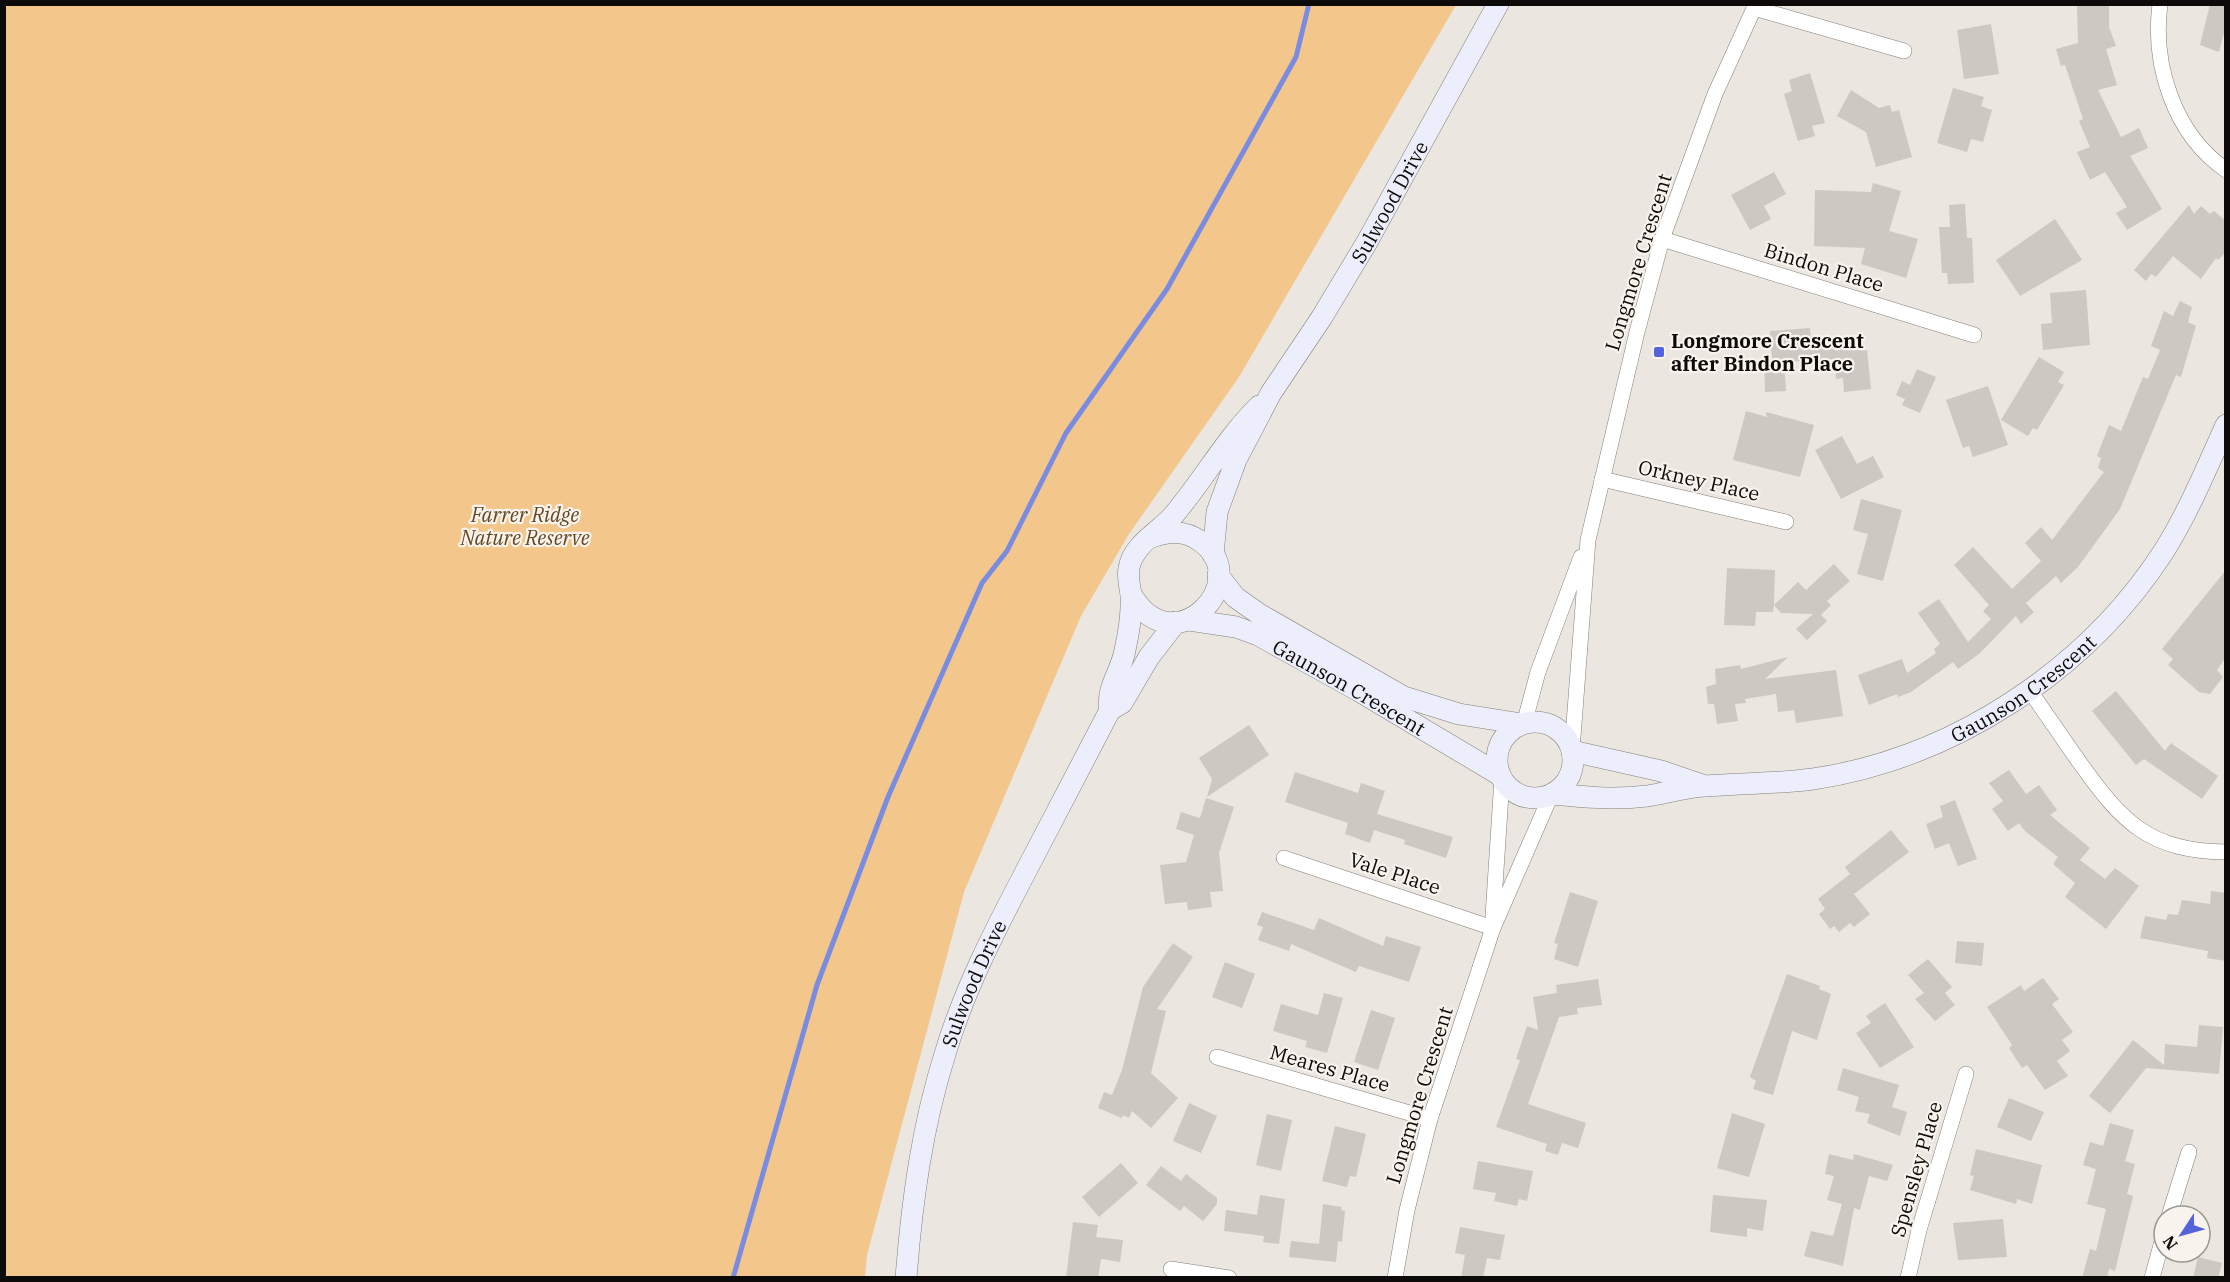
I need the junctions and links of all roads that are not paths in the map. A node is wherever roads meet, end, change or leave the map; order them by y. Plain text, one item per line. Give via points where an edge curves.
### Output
1 (1498, 4) edge
2 (2160, 4) edge
3 (1755, 6) edge
4 (1904, 51) dead end
5 (2226, 170) edge
6 (1662, 240) junction
7 (1974, 335) dead end
8 (1271, 393) junction
9 (2226, 424) edge
10 (1602, 479) junction
11 (1786, 522) dead end
12 (1150, 538) junction
13 (1587, 540) junction
14 (1216, 565) junction
15 (1131, 594) junction
16 (1183, 621) junction
17 (2030, 691) junction
18 (1110, 710) junction
19 (1523, 724) junction
20 (1572, 750) junction
21 (1501, 777) junction
22 (1704, 786) junction
23 (1551, 795) junction
24 (2226, 852) edge
25 (1284, 858) dead end
26 (1492, 928) junction
27 (1217, 1057) dead end
28 (1966, 1074) dead end
29 (1430, 1119) junction
30 (2190, 1152) dead end
31 (2173, 1204) edge
32 (1171, 1269) dead end
33 (906, 1278) edge
34 (1229, 1278) edge
35 (1395, 1278) edge
36 (1908, 1278) edge

1 - 8 main road, Sulwood Drive via 1367,242
2 - 5 street via 2160,62 2171,100 2190,134
3 - 4 street
3 - 6 street, Longmore Crescent via 1715,94
6 - 7 street, Bindon Place
6 - 10 street, Longmore Crescent
8 - 12 main road, Sulwood Drive via 1234,431 1172,516
8 - 14 main road, Sulwood Drive via 1227,482 1217,512
9 - 17 main road, Gaunson Crescent via 2191,502 2149,572 2114,616
10 - 11 street, Orkney Place
10 - 13 street, Longmore Crescent
12 - 14 main road via 1178,532 1198,540
12 - 15 main road, Sulwood Drive via 1140,546 1129,568
13 - 19 street, Longmore Crescent
13 - 20 street, Longmore Crescent
14 - 16 main road, Sulwood Drive via 1217,589 1211,602 1202,613
14 - 19 main road, Gaunson Crescent via 1235,597 1259,614 1404,697 1459,714
15 - 16 main road via 1144,612 1164,622
15 - 18 main road, Sulwood Drive via 1130,627 1123,662 1108,696
16 - 18 main road, Sulwood Drive via 1149,657 1122,703
16 - 21 main road, Gaunson Crescent via 1236,627 1258,635
17 - 22 main road, Gaunson Crescent via 1961,732 1897,758 1812,779
17 - 24 street via 2117,813 2157,840 2189,850
18 - 33 main road, Sulwood Drive via 995,931 956,1021 931,1101 921,1151
19 - 20 main road via 1544,723 1553,727 1568,740
19 - 21 main road via 1513,729 1500,745
20 - 22 main road, Gaunson Crescent via 1661,771
20 - 23 main road via 1570,776
21 - 23 main road via 1523,796
21 - 26 street, Longmore Crescent
22 - 23 main road, Gaunson Crescent via 1607,798
23 - 26 street, Longmore Crescent
25 - 26 street, Vale Place
26 - 29 street, Longmore Crescent
27 - 29 street, Meares Place
28 - 36 street, Spensley Place
29 - 35 street, Longmore Crescent
30 - 31 street
32 - 34 street

